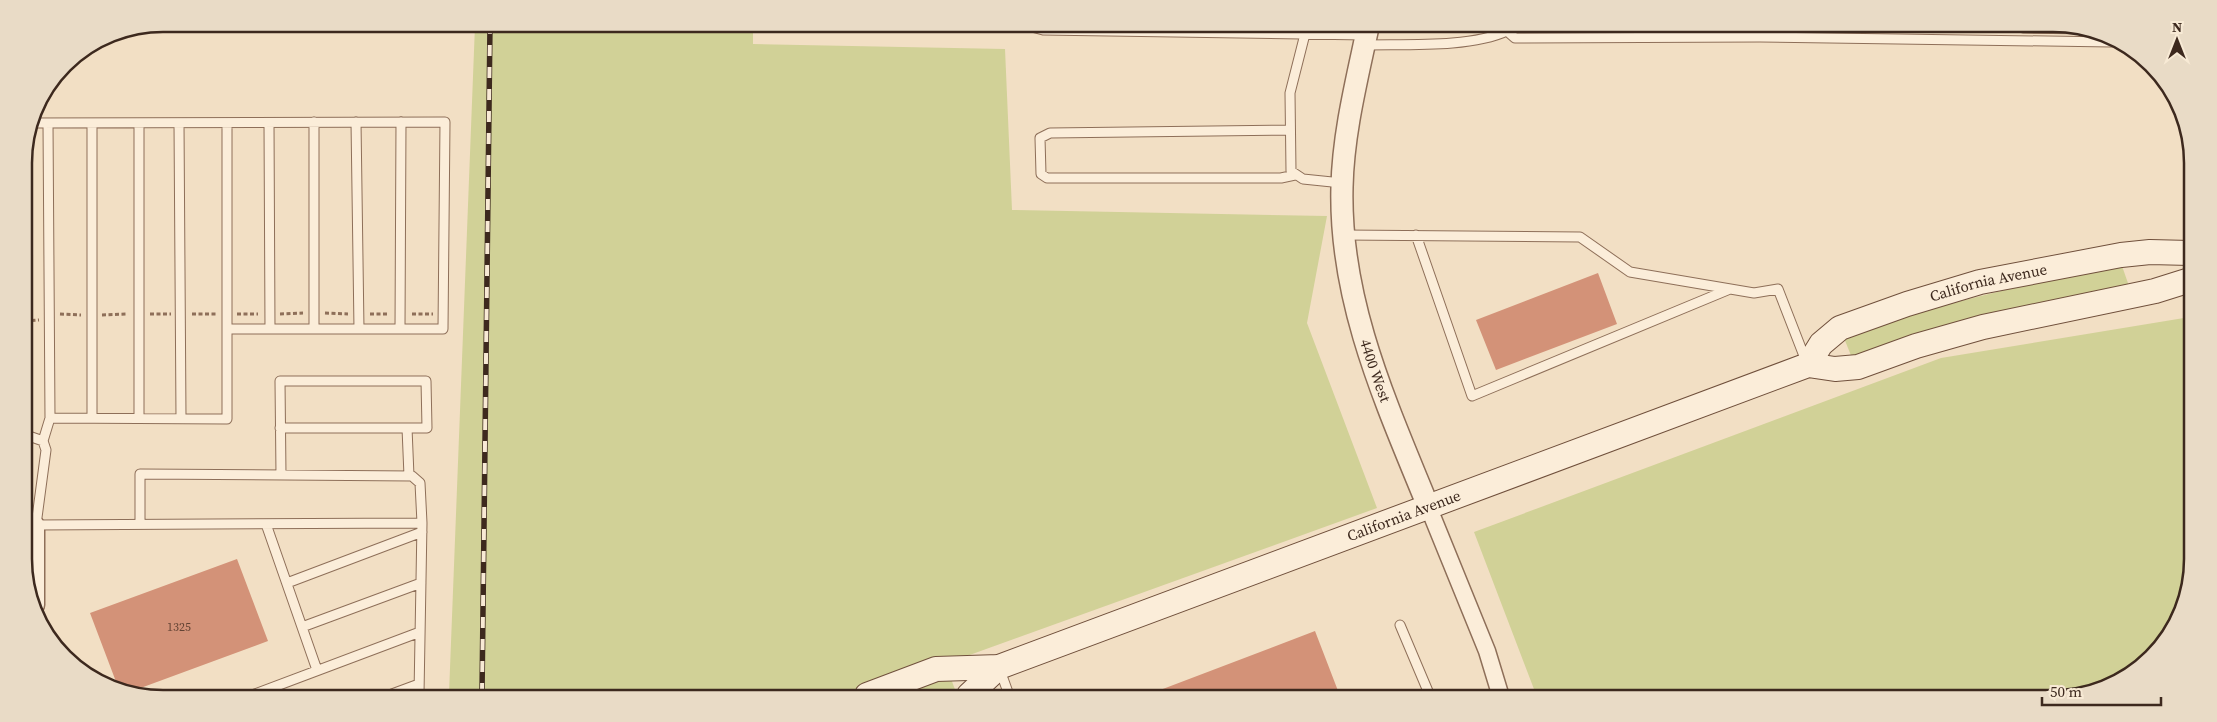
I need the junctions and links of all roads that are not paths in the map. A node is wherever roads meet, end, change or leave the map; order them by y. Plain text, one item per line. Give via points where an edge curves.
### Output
1 (1203, 32) edge
2 (1311, 32) edge
3 (1338, 32) edge
4 (1505, 32) edge
5 (1512, 32) edge
6 (1305, 34) junction
7 (1366, 36) edge
8 (2100, 42) edge
9 (227, 122) junction
10 (269, 122) junction
11 (314, 122) junction
12 (356, 122) junction
13 (401, 122) junction
14 (40, 123) edge
15 (48, 123) junction
16 (92, 123) junction
17 (139, 123) junction
18 (179, 123) junction
19 (1290, 130) junction
20 (1294, 175) junction
21 (1342, 183) junction
22 (1343, 234) junction
23 (1416, 235) junction
24 (2184, 253) edge
25 (2184, 282) edge
26 (1731, 288) junction
27 (227, 329) junction
28 (270, 329) junction
29 (314, 329) junction
30 (359, 329) junction
31 (400, 329) junction
32 (1808, 364) junction
33 (50, 418) junction
34 (92, 418) junction
35 (139, 418) junction
36 (182, 418) junction
37 (280, 428) junction
38 (407, 428) junction
39 (32, 437) edge
40 (43, 441) junction
41 (280, 475) junction
42 (409, 476) junction
43 (1428, 506) junction
44 (32, 520) edge
45 (140, 524) junction
46 (266, 524) junction
47 (32, 525) edge
48 (422, 527) junction
49 (32, 542) edge
50 (34, 578) edge
51 (287, 583) junction
52 (421, 583) junction
53 (1400, 625) dead end
54 (302, 627) junction
55 (420, 632) junction
56 (999, 667) junction
57 (317, 670) junction
58 (419, 684) junction
59 (1427, 689) edge
60 (1499, 689) edge
61 (265, 690) edge
62 (403, 690) edge
63 (419, 690) edge
64 (881, 690) edge
65 (975, 690) edge
66 (1007, 690) edge

1 - 6 lane
2 - 6 lane
3 - 7 lane
4 - 7 lane via 1494,38 1436,44
5 - 8 lane via 1515,38
6 - 19 lane via 1290,93
7 - 21 street, 4400 West via 1345,145
9 - 10 lane
9 - 18 lane
9 - 27 lane
10 - 11 lane
10 - 28 lane
11 - 12 lane
11 - 29 lane
12 - 13 lane
12 - 30 lane
13 - 31 lane
13 - 31 lane via 445,122 442,329
14 - 15 lane
15 - 16 lane
15 - 33 lane
16 - 17 lane
16 - 34 lane
17 - 18 lane
17 - 35 lane
18 - 36 lane
19 - 20 lane via 1290,164
19 - 20 lane via 1050,132 1040,138 1040,164 1041,174 1046,178 1281,178
20 - 21 lane
21 - 22 street, 4400 West
22 - 23 lane
22 - 43 street, 4400 West via 1351,294 1364,342
23 - 26 lane via 1580,237 1630,272
23 - 26 lane via 1472,396
24 - 32 main road, California Avenue via 2121,255 1980,282 1840,328 1821,344
25 - 32 main road via 2155,291 1983,327 1858,367 1836,369
26 - 32 lane via 1754,293 1778,290
27 - 28 lane
27 - 36 lane via 227,419
28 - 29 lane
29 - 30 lane
30 - 31 lane
32 - 43 main road, California Avenue
33 - 34 lane
33 - 40 lane
34 - 35 lane
35 - 36 lane
37 - 38 lane
37 - 38 lane via 280,381 426,381 427,428
37 - 41 lane
38 - 42 lane
39 - 40 lane
40 - 44 lane via 46,450
41 - 42 lane
41 - 45 lane via 140,474
42 - 48 lane via 420,483
43 - 56 main road, California Avenue
43 - 60 street, 4400 West via 1487,651
45 - 46 lane
45 - 47 lane
46 - 48 lane
46 - 51 lane
48 - 51 lane
48 - 52 lane
49 - 50 street
51 - 54 lane
52 - 54 lane
52 - 55 lane
53 - 59 lane
54 - 57 lane
55 - 57 lane
55 - 58 lane
56 - 64 main road, California Avenue via 936,669
56 - 65 main road, California Avenue
56 - 66 lane
57 - 61 lane
58 - 62 lane
58 - 63 lane

